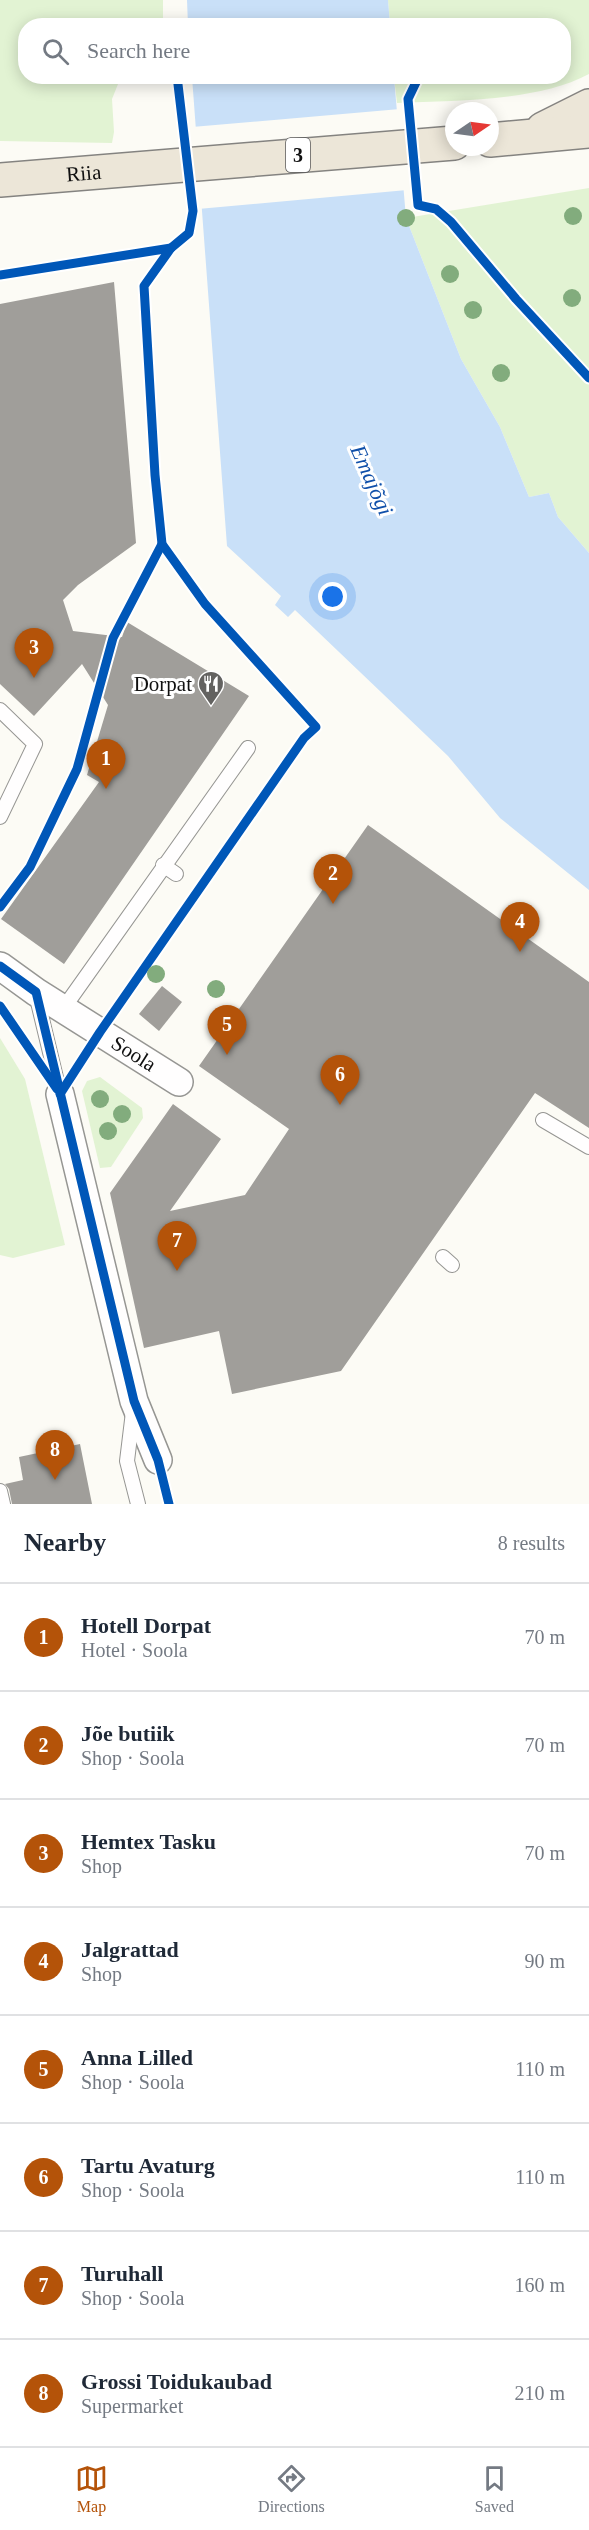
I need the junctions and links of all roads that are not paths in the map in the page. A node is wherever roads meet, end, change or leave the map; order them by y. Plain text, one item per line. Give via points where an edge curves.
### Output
1 (589, 106) edge
2 (589, 131) edge
3 (528, 136) junction
4 (499, 139) edge
5 (589, 140) edge
6 (440, 144) edge
7 (0, 180) edge
8 (0, 710) edge
9 (248, 748) dead end
10 (0, 818) edge
11 (163, 865) junction
12 (176, 874) dead end
13 (0, 966) edge
14 (36, 992) junction
15 (63, 1009) junction
16 (179, 1082) dead end
17 (60, 1094) joint
18 (543, 1120) dead end
19 (589, 1147) edge
20 (134, 1401) junction
21 (158, 1460) dead end
22 (0, 1491) edge
23 (3, 1504) edge
24 (138, 1504) edge

1 - 3 highway
2 - 3 highway
3 - 4 highway
3 - 5 highway
6 - 7 highway, Riia / 3
8 - 10 lane via 35,744
9 - 11 lane
11 - 12 lane
11 - 15 lane
13 - 14 street, Soola
14 - 15 street, Soola
14 - 17 lane
15 - 16 street, Soola
17 - 20 street
18 - 19 lane
20 - 21 street
20 - 24 lane via 127,1461
22 - 23 lane

